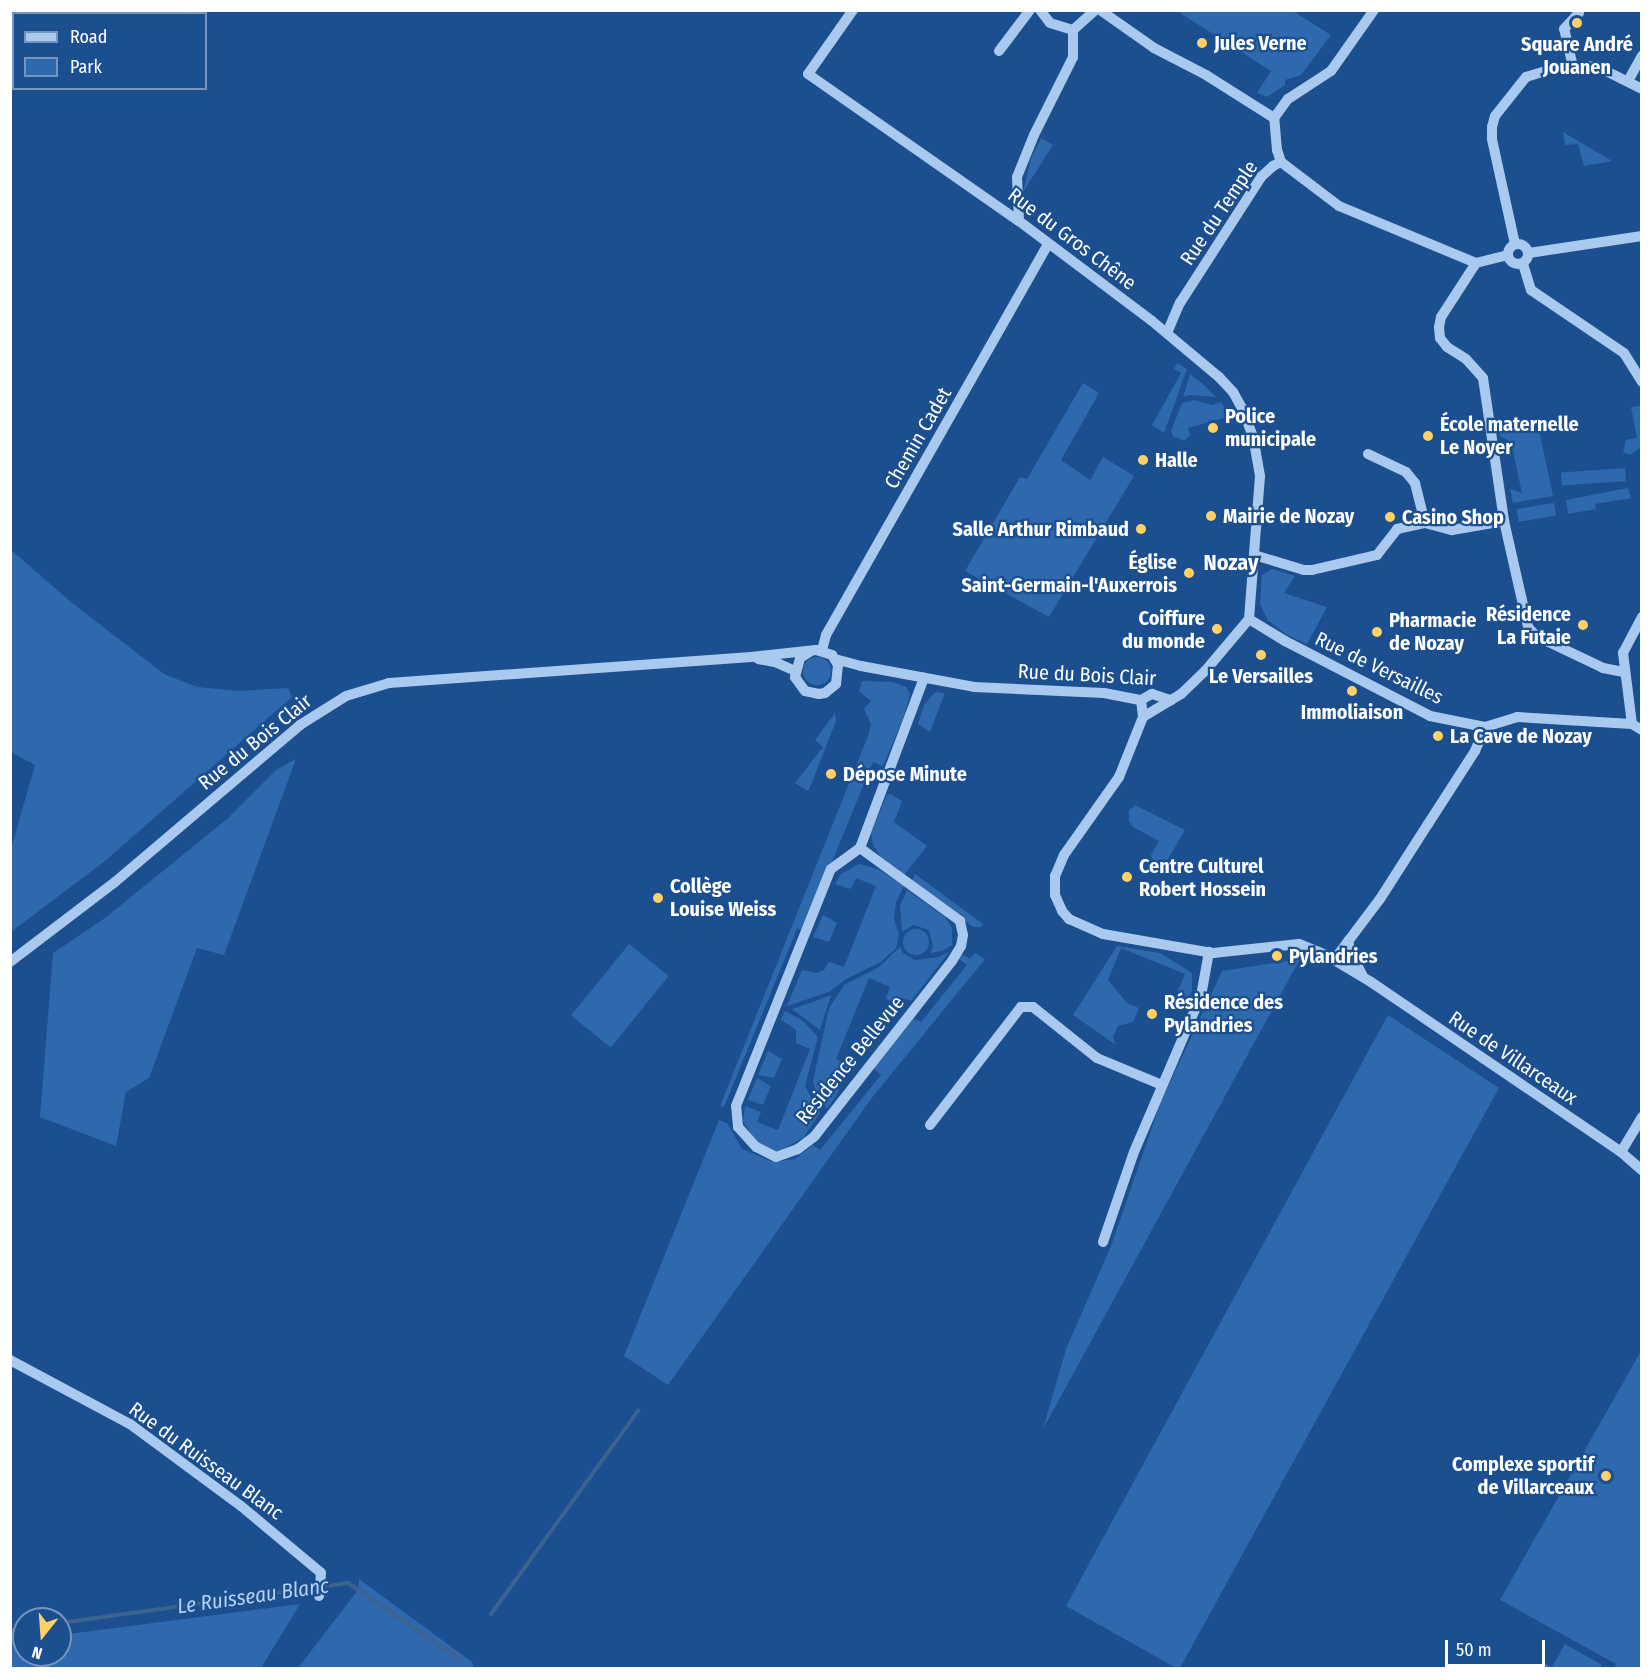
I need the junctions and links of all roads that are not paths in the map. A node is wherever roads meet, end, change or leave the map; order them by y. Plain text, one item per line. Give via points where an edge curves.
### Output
1 (853, 10) edge
2 (1030, 10) edge
3 (1040, 10) edge
4 (1098, 10) edge
5 (1374, 10) edge
6 (1579, 13) dead end
7 (1073, 30) junction
8 (999, 51) dead end
9 (1641, 56) edge
10 (1573, 67) junction
11 (1628, 81) junction
12 (1641, 89) edge
13 (1274, 118) junction
14 (1281, 162) junction
15 (1019, 221) junction
16 (1641, 236) edge
17 (1048, 244) junction
18 (1515, 244) junction
19 (1529, 253) junction
20 (1508, 255) junction
21 (1476, 263) junction
22 (1522, 264) junction
23 (1167, 333) junction
24 (1641, 382) edge
25 (1368, 454) dead end
26 (1504, 519) junction
27 (1425, 523) junction
28 (1254, 555) junction
29 (1641, 617) edge
30 (1249, 620) junction
31 (816, 650) junction
32 (751, 657) junction
33 (835, 659) junction
34 (861, 666) junction
35 (795, 671) junction
36 (1624, 672) junction
37 (839, 677) junction
38 (924, 678) junction
39 (1141, 700) junction
40 (1170, 700) junction
41 (1143, 717) junction
42 (1485, 727) junction
43 (1637, 727) edge
44 (860, 849) junction
45 (1348, 941) junction
46 (1209, 952) junction
47 (1334, 960) junction
48 (10, 962) edge
49 (1363, 978) junction
50 (1161, 1085) junction
51 (1641, 1117) edge
52 (930, 1125) dead end
53 (1622, 1152) junction
54 (1641, 1170) edge
55 (1104, 1242) dead end
56 (10, 1360) edge
57 (320, 1596) dead end

1 - 15 street, Rue du Gros Chêne via 808,75
2 - 8 street
3 - 7 street via 1050,23
4 - 7 street
4 - 13 street
5 - 13 street via 1339,62 1316,83 1288,99
6 - 10 street via 1564,29
7 - 15 street via 1073,57 1017,177
9 - 11 street
10 - 11 street via 1596,66
10 - 18 street via 1526,77 1495,116 1492,139
11 - 12 street
13 - 14 street, Rue du Temple
14 - 21 street via 1339,206
14 - 23 street, Rue du Temple via 1262,176 1180,303
15 - 17 street, Rue du Gros Chêne
16 - 19 street
17 - 23 street, Rue du Gros Chêne
17 - 31 street, Chemin Cadet
18 - 19 street via 1526,246
18 - 20 street
19 - 22 street
20 - 21 street
20 - 22 street via 1513,263
21 - 26 street via 1441,316 1440,338 1483,378
22 - 24 street via 1531,290 1624,353
23 - 28 street, Rue du Gros Chêne via 1233,392 1253,436 1260,476
25 - 27 street via 1406,472 1415,483
26 - 27 street via 1452,530
26 - 36 street via 1528,627 1536,636 1603,668
27 - 28 street via 1397,529 1377,555 1312,570
28 - 30 street
29 - 36 street via 1623,653
30 - 40 street, Rue du Bois Clair via 1205,670
30 - 42 street, Rue de Versailles via 1420,712
31 - 32 street, Rue du Bois Clair
31 - 33 street
31 - 35 street via 800,658
32 - 35 street, Rue du Bois Clair
32 - 48 street, Rue du Bois Clair via 389,683 346,696 300,725 115,882
33 - 34 street, Rue du Bois Clair
33 - 37 street
34 - 37 street
34 - 38 street, Rue du Bois Clair
35 - 37 street via 801,687 812,694 831,689
36 - 43 street
38 - 39 street, Rue du Bois Clair via 974,687 1104,693
38 - 44 street
39 - 40 street, Rue du Bois Clair via 1152,694
39 - 41 street
40 - 41 street
41 - 46 street, Rue de Villarceaux via 1119,777 1064,855 1055,876 1055,895 1062,911 1081,926 1103,934
42 - 43 street via 1517,717
42 - 45 street via 1475,751 1380,899
44 - 44 street, Résidence Bellevue via 831,869 736,1106 738,1127 756,1147 776,1157 798,1149 815,1136 960,946 960,921
45 - 47 street
45 - 49 street
46 - 47 street, Rue de Villarceaux via 1299,944
46 - 50 street via 1201,996
47 - 49 street, Rue de Villarceaux
49 - 53 street, Rue de Villarceaux
50 - 52 street via 1097,1058 1033,1007 1025,1006 1018,1008
50 - 55 street
51 - 53 street
53 - 54 street, Rue de Villarceaux
56 - 57 street, Rue du Ruisseau Blanc via 130,1424 241,1506 321,1573

